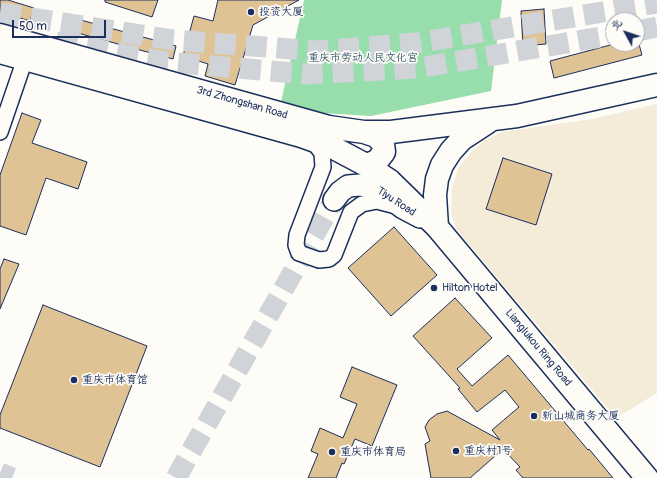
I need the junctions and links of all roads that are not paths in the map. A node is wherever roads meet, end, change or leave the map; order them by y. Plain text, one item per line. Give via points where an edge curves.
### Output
1 (0, 35) edge
2 (0, 52) edge
3 (25, 59) junction
4 (657, 85) edge
5 (490, 120) junction
6 (0, 132) edge
7 (364, 132) junction
8 (303, 137) junction
9 (366, 165) junction
10 (334, 200) tunnel mouth
11 (404, 208) junction
12 (437, 227) junction
13 (647, 478) edge

1 - 7 main road, 3rd Zhongshan Road via 329,127
2 - 3 main road, 3rd Zhongshan Road
3 - 6 street
3 - 8 main road, 3rd Zhongshan Road
4 - 5 main road
5 - 7 main road, 3rd Zhongshan Road via 391,132
5 - 12 main road via 462,139 442,165 435,195
7 - 9 main road via 379,139 384,152 377,161
8 - 9 main road, 3rd Zhongshan Road via 332,147
8 - 11 street via 316,145 322,153 323,167 297,235 296,245 299,253 319,260 329,259 334,255 351,212 362,204 377,201
9 - 12 main road, 3rd Zhongshan Road via 390,181
10 - 11 street, Tiyu Road via 348,186 360,185 373,187
11 - 12 street, Tiyu Road
12 - 13 main road, Lianglukou Ring Road

